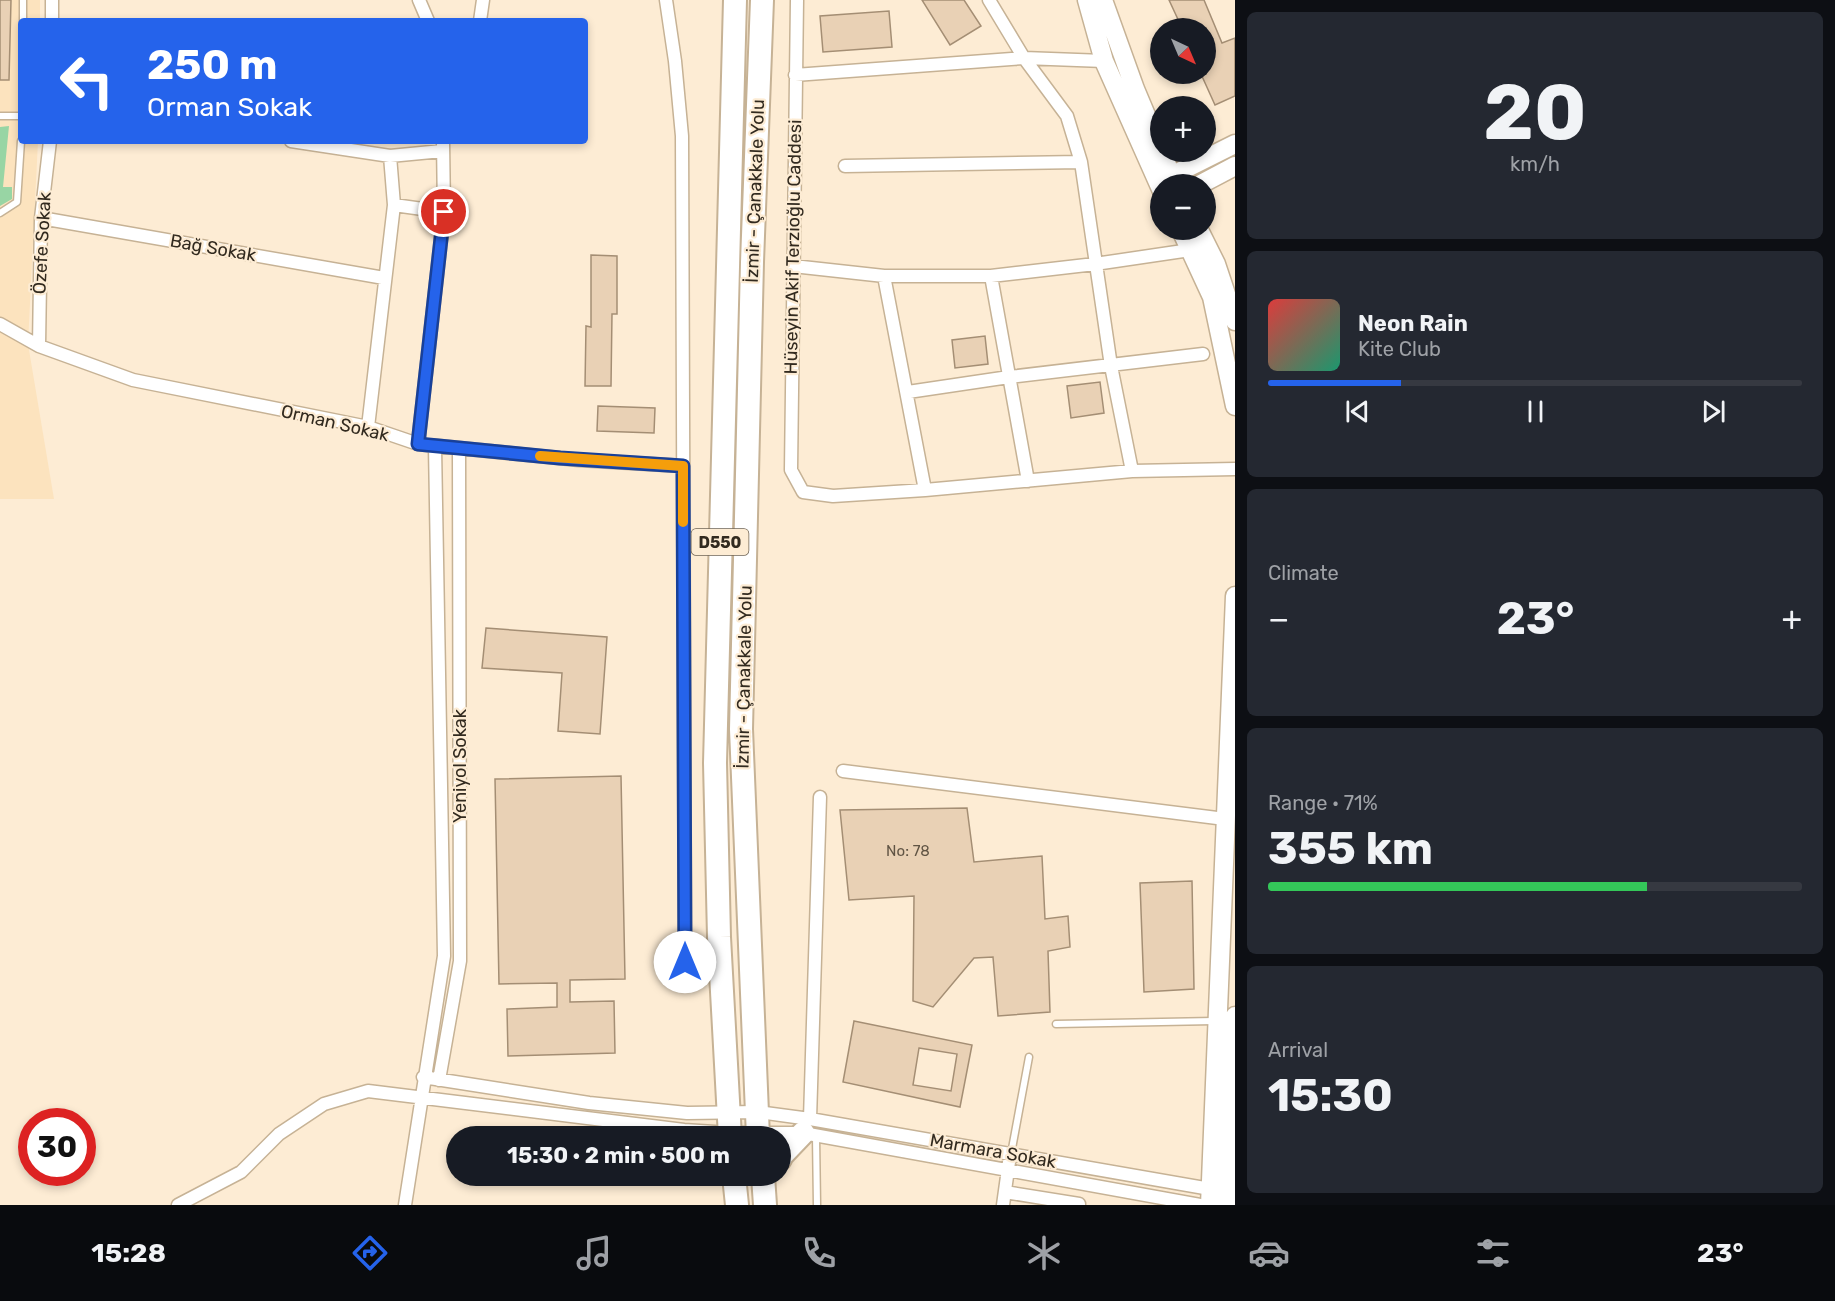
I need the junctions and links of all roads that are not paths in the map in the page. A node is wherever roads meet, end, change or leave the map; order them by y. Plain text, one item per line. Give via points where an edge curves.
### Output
1 (23, 0) edge
2 (52, 0) edge
3 (419, 0) edge
4 (483, 0) edge
5 (666, 0) edge
6 (735, 0) edge
7 (762, 0) edge
8 (797, 0) edge
9 (989, 0) edge
10 (1087, 0) edge
11 (1103, 0) edge
12 (23, 18) edge
13 (52, 18) edge
14 (427, 18) edge
15 (480, 18) edge
16 (1024, 58) junction
17 (1104, 61) junction
18 (795, 75) junction
19 (0, 116) edge
20 (18, 116) edge
21 (21, 144) edge
22 (50, 144) edge
23 (311, 144) edge
24 (1235, 144) edge
25 (442, 146) edge
26 (390, 156) junction
27 (1081, 162) junction
28 (845, 166) dead end
29 (1235, 166) edge
30 (1164, 174) edge
31 (1166, 174) edge
32 (1184, 174) edge
33 (1216, 176) edge
34 (394, 205) junction
35 (444, 212) junction
36 (0, 213) edge
37 (41, 218) junction
38 (1186, 240) edge
39 (1204, 240) edge
40 (1190, 250) junction
41 (1095, 264) junction
42 (793, 266) junction
43 (884, 276) junction
44 (991, 276) junction
45 (384, 278) junction
46 (1235, 321) edge
47 (0, 324) edge
48 (39, 346) junction
49 (1203, 354) dead end
50 (1111, 366) junction
51 (1009, 377) junction
52 (908, 392) junction
53 (1235, 406) edge
54 (368, 427) junction
55 (418, 444) junction
56 (435, 447) junction
57 (459, 450) junction
58 (683, 466) junction
59 (1235, 469) edge
60 (1132, 471) junction
61 (1028, 481) junction
62 (925, 490) junction
63 (1235, 596) edge
64 (843, 771) dead end
65 (820, 796) dead end
66 (1225, 819) junction
67 (685, 962) dead end
68 (1227, 1018) edge
69 (1056, 1024) dead end
70 (1029, 1057) dead end
71 (423, 1077) junction
72 (439, 1080) junction
73 (422, 1098) junction
74 (651, 1109) junction
75 (648, 1125) junction
76 (655, 1126) edge
77 (727, 1126) edge
78 (730, 1126) edge
79 (758, 1126) edge
80 (791, 1129) edge
81 (791, 1129) edge
82 (810, 1129) junction
83 (791, 1148) edge
84 (1011, 1154) junction
85 (1007, 1169) junction
86 (1080, 1184) junction
87 (735, 1186) edge
88 (763, 1186) edge
89 (770, 1186) edge
90 (1005, 1192) junction
91 (1219, 1198) edge
92 (765, 1203) edge
93 (1079, 1204) edge
94 (178, 1205) edge
95 (405, 1205) edge
96 (737, 1205) edge
97 (817, 1205) edge
98 (1003, 1205) edge
99 (1200, 1205) edge

1 - 12 lane
2 - 13 street
3 - 14 street
4 - 15 street
5 - 58 street via 682,136
6 - 78 highway, İzmir - Çanakkale Yolu / D550 via 715,763 719,937
7 - 79 highway, İzmir - Çanakkale Yolu / D550 via 741,729
8 - 18 street, Hüseyin Akif Terzioğlu Caddesi
9 - 16 street
10 - 17 street
11 - 31 street
16 - 17 street
16 - 18 street
16 - 27 street via 1067,116
17 - 30 street
18 - 42 street, Hüseyin Akif Terzioğlu Caddesi
19 - 20 lane
21 - 36 lane via 16,202
22 - 37 street, Özefe Sokak
23 - 26 street
24 - 32 street
25 - 26 street
25 - 35 street
26 - 34 street
27 - 28 street
27 - 41 street
29 - 33 street
34 - 35 street
34 - 45 street
35 - 55 street
37 - 45 street, Bağ Sokak
37 - 48 street, Özefe Sokak
38 - 40 street
39 - 46 street
40 - 41 street
40 - 53 street via 1212,297
41 - 44 street
41 - 50 street
42 - 43 street
42 - 62 street, Hüseyin Akif Terzioğlu Caddesi via 791,470 803,492 833,496
43 - 44 street
43 - 52 street
44 - 51 street
45 - 54 street
47 - 48 street, Orman Sokak
48 - 54 street, Orman Sokak via 133,380
49 - 50 street
50 - 51 street
50 - 60 street
51 - 52 street
51 - 61 street
52 - 62 street
54 - 55 street, Orman Sokak
55 - 56 street, Orman Sokak
56 - 57 street, Orman Sokak
56 - 71 street, Yeniyol Sokak via 444,956
57 - 58 street, Orman Sokak
57 - 72 street, Yeniyol Sokak via 460,961
58 - 67 street
59 - 60 street
60 - 61 street
61 - 62 street
63 - 66 street
64 - 66 street
65 - 82 street
66 - 68 street
68 - 69 lane
68 - 91 street
70 - 84 lane
71 - 72 street
71 - 73 street, Yeniyol Sokak
72 - 74 street
73 - 75 street
73 - 94 street via 368,1091 324,1104 279,1134 240,1172
73 - 95 street, Yeniyol Sokak
74 - 75 street
74 - 77 street via 687,1113
75 - 76 street
80 - 82 street, Marmara Sokak
81 - 82 street, Marmara Sokak
82 - 83 highway
82 - 84 street, Marmara Sokak
82 - 85 street, Marmara Sokak
82 - 97 lane
84 - 85 street
84 - 91 street, Marmara Sokak
85 - 86 street, Marmara Sokak
85 - 90 street
86 - 93 street
86 - 99 street, Marmara Sokak
87 - 96 highway
88 - 92 highway
89 - 92 highway
90 - 93 street
90 - 98 street

